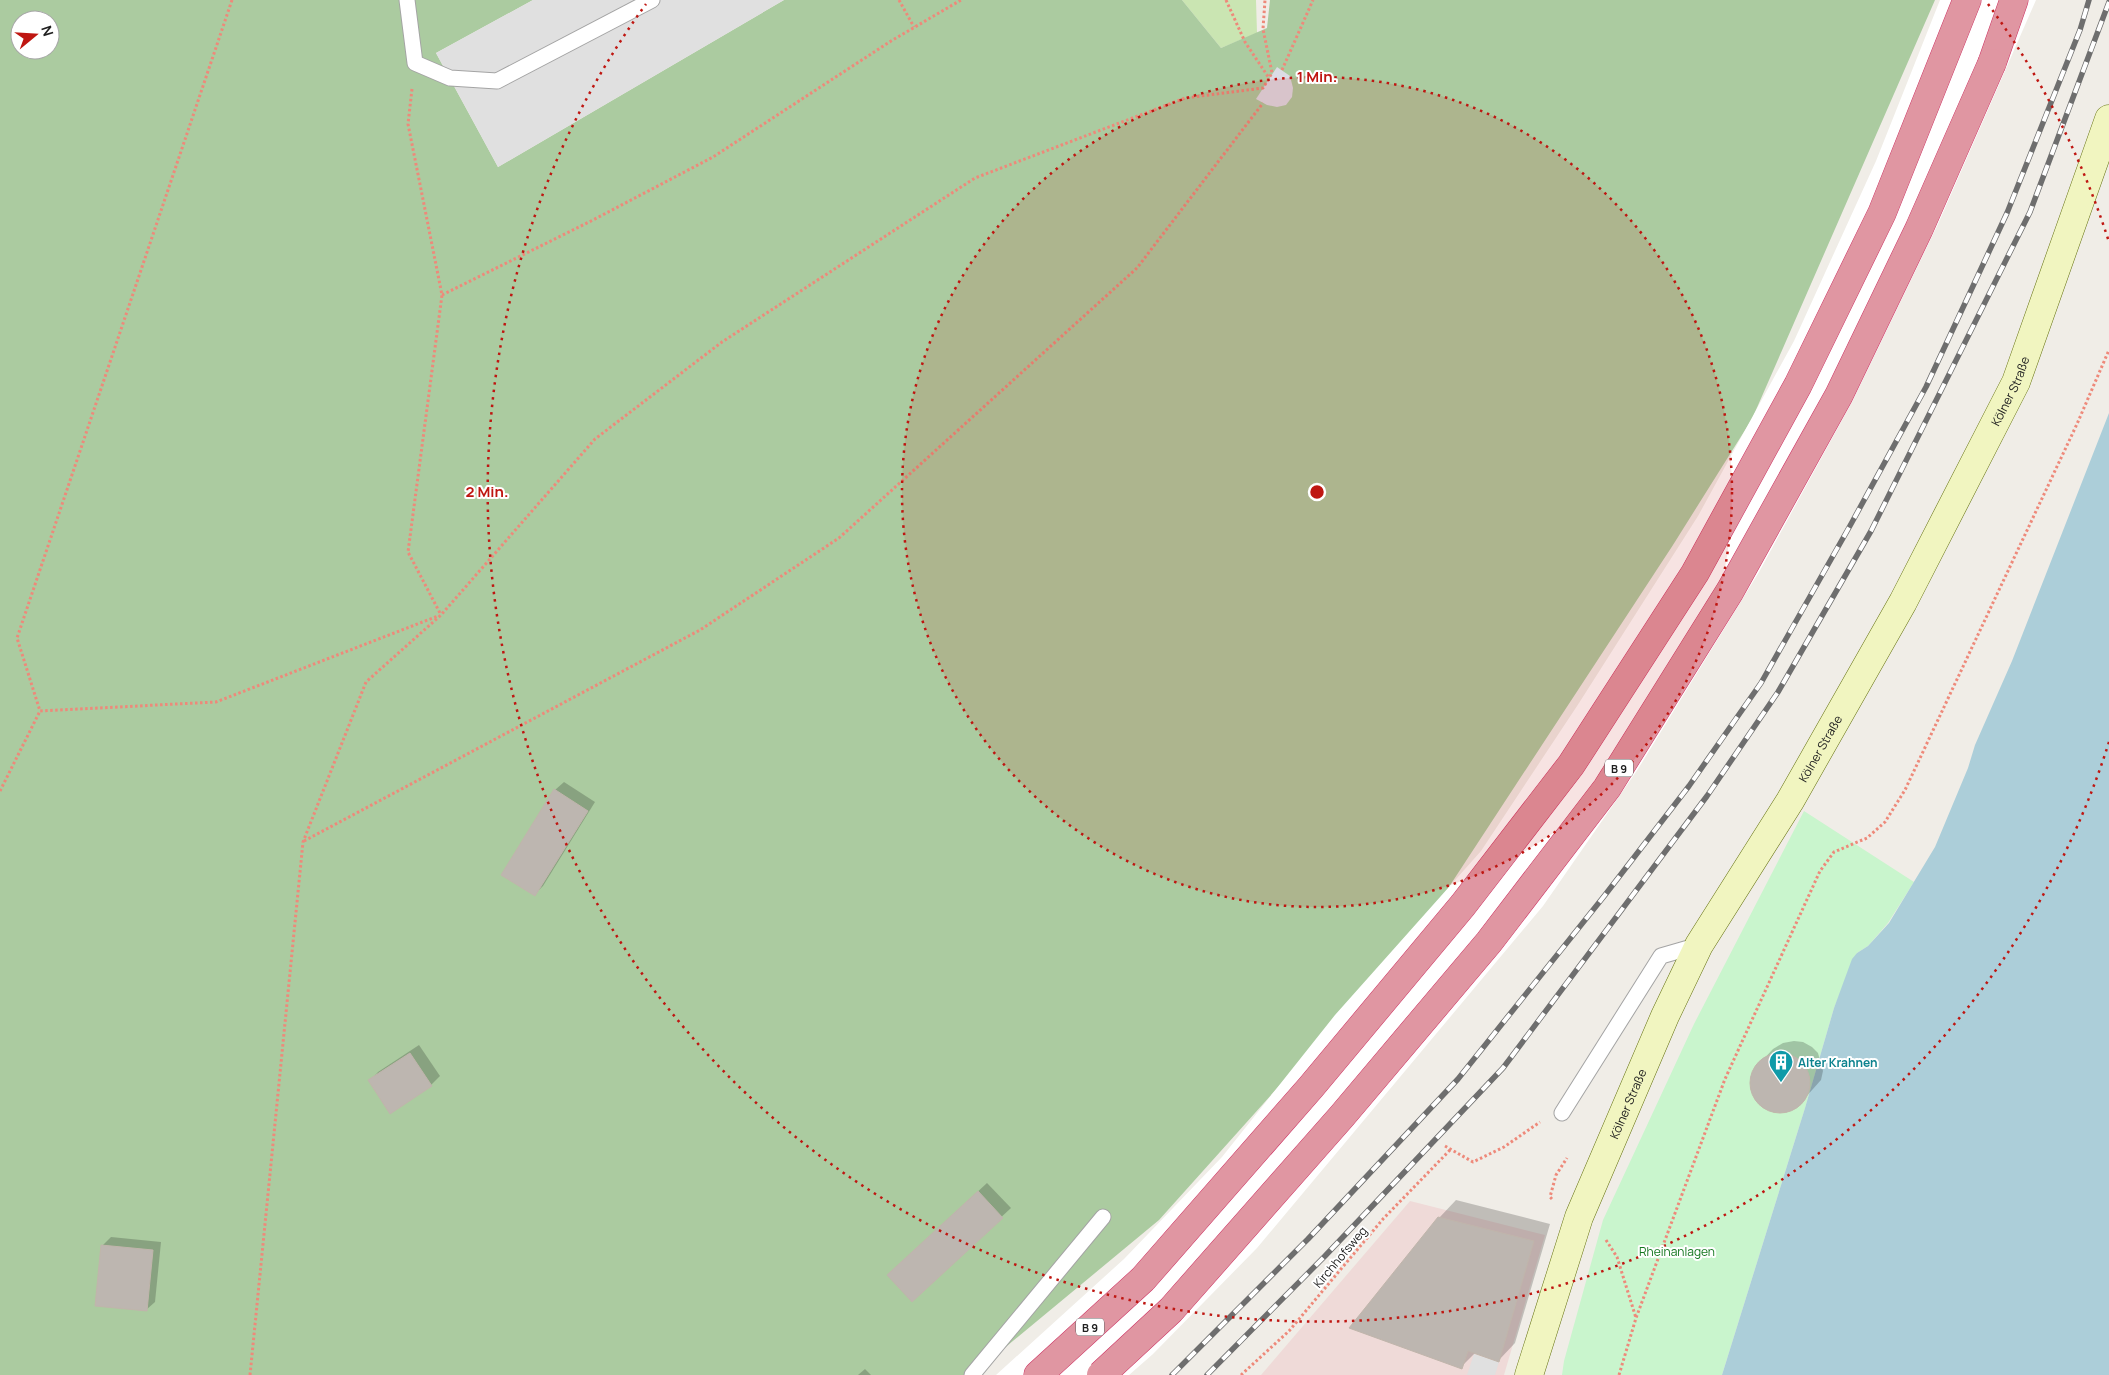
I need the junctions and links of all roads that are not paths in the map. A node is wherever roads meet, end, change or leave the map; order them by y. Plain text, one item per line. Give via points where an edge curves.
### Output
1 (407, 0) edge
2 (652, 0) edge
3 (1967, 0) edge
4 (2014, 0) edge
5 (2109, 119) edge
6 (1699, 945) junction
7 (1562, 1113) road end
8 (1103, 1217) dead end
9 (972, 1375) edge
10 (1038, 1375) edge
11 (1101, 1375) edge
12 (1529, 1375) edge

1 - 2 lane via 415,63 450,78 497,81
3 - 10 highway, B 9 via 1882,213 1798,385 1695,573 1571,765 1463,905 1143,1279
4 - 11 highway, B 9, bridge via 1992,63 1919,229 1839,395 1730,591 1607,788 1489,942 1342,1116 1171,1310
5 - 6 street, Kölner Straße via 2016,382 1903,602 1790,801
6 - 7 lane via 1661,956
6 - 12 street, Kölner Straße via 1579,1217
8 - 9 lane

